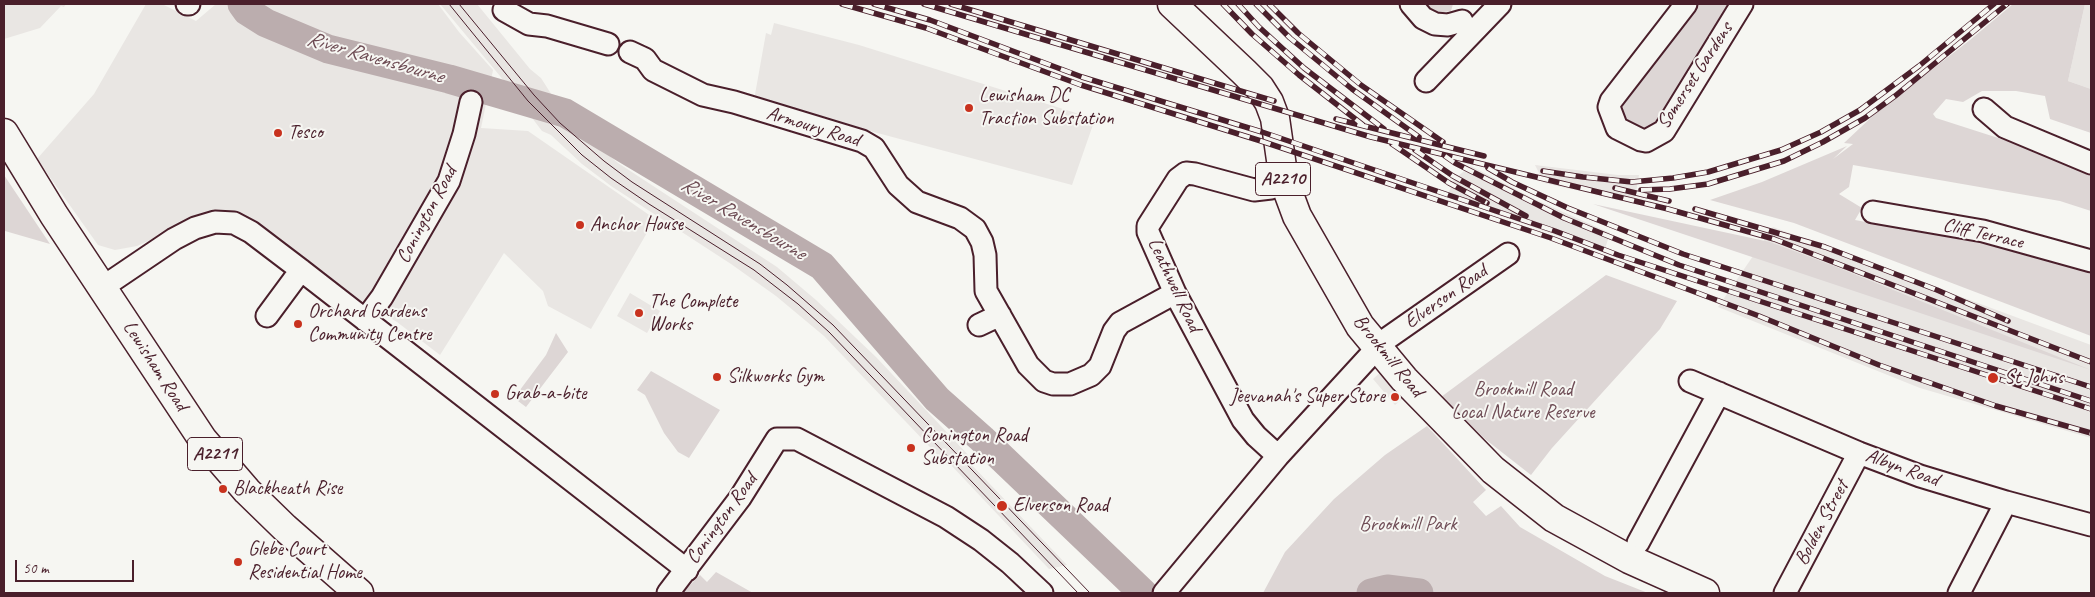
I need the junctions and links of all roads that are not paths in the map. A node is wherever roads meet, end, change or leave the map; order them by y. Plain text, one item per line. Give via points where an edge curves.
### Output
1 (1411, 4) edge
2 (1500, 4) edge
3 (1686, 4) edge
4 (1742, 4) edge
5 (504, 10) dead end
6 (1180, 12) edge
7 (1467, 19) edge
8 (608, 44) dead end
9 (630, 52) dead end
10 (1426, 81) dead end
11 (471, 102) dead end
12 (1984, 109) dead end
13 (4, 133) edge
14 (2091, 163) edge
15 (1284, 181) junction
16 (1873, 212) dead end
17 (1508, 254) dead end
18 (2091, 261) edge
19 (301, 270) junction
20 (104, 287) junction
21 (1175, 294) junction
22 (1000, 315) junction
23 (267, 316) dead end
24 (365, 320) junction
25 (979, 325) dead end
26 (1377, 348) junction
27 (1690, 381) dead end
28 (1719, 393) junction
29 (1859, 453) junction
30 (1278, 456) junction
31 (2006, 502) junction
32 (2091, 524) edge
33 (1638, 543) dead end
34 (687, 570) junction
35 (353, 592) edge
36 (1169, 592) edge
37 (668, 593) edge
38 (1042, 593) edge
39 (1706, 593) edge
40 (1785, 593) edge
41 (1958, 593) edge

1 - 7 street via 1423,18 1435,24 1448,25
2 - 7 street
3 - 4 street, Somerset Gardens via 1609,107 1617,128 1641,140 1646,141 1664,131
5 - 8 street via 529,24
6 - 15 main road, Brookmill Road / A2210 via 1260,88 1269,102
7 - 10 street
9 - 22 street, Armoury Road via 645,59 653,70 703,95 862,141 874,148 898,185 917,202 960,218 975,229 985,255 986,291
11 - 24 street, Conington Road via 449,181 382,298
12 - 14 street via 2005,127
13 - 20 main road, Lewisham Road / A2211
15 - 21 street, Leathwell Road via 1271,188 1254,190 1195,174 1186,173 1178,179 1148,226
15 - 26 main road, Brookmill Road / A2210 via 1297,216 1360,326
16 - 18 street, Cliff Terrace via 1984,231
17 - 26 street, Elverson Road
19 - 20 street, Conington Road via 251,232 234,223 215,222 174,239
19 - 23 street
19 - 24 street, Conington Road
20 - 35 main road, Lewisham Road / A2211 via 203,440 259,503
21 - 22 street, Armoury Road via 1120,324 1100,366 1082,380 1070,384 1053,384 1034,373
21 - 30 street, Leathwell Road via 1249,430
22 - 25 street
24 - 34 street, Conington Road
26 - 30 street, Elverson Road
26 - 39 main road, Brookmill Road / A2210 via 1444,421 1525,497 1586,537
27 - 28 street, Albyn Road
28 - 29 street, Albyn Road
28 - 33 street
29 - 31 street, Albyn Road via 1920,476
29 - 40 street, Bolden Street
30 - 36 street, Elverson Road
31 - 32 street, Albyn Road
31 - 41 street
34 - 37 street
34 - 38 street, Conington Road via 740,498 777,439 797,439 946,517 981,540

